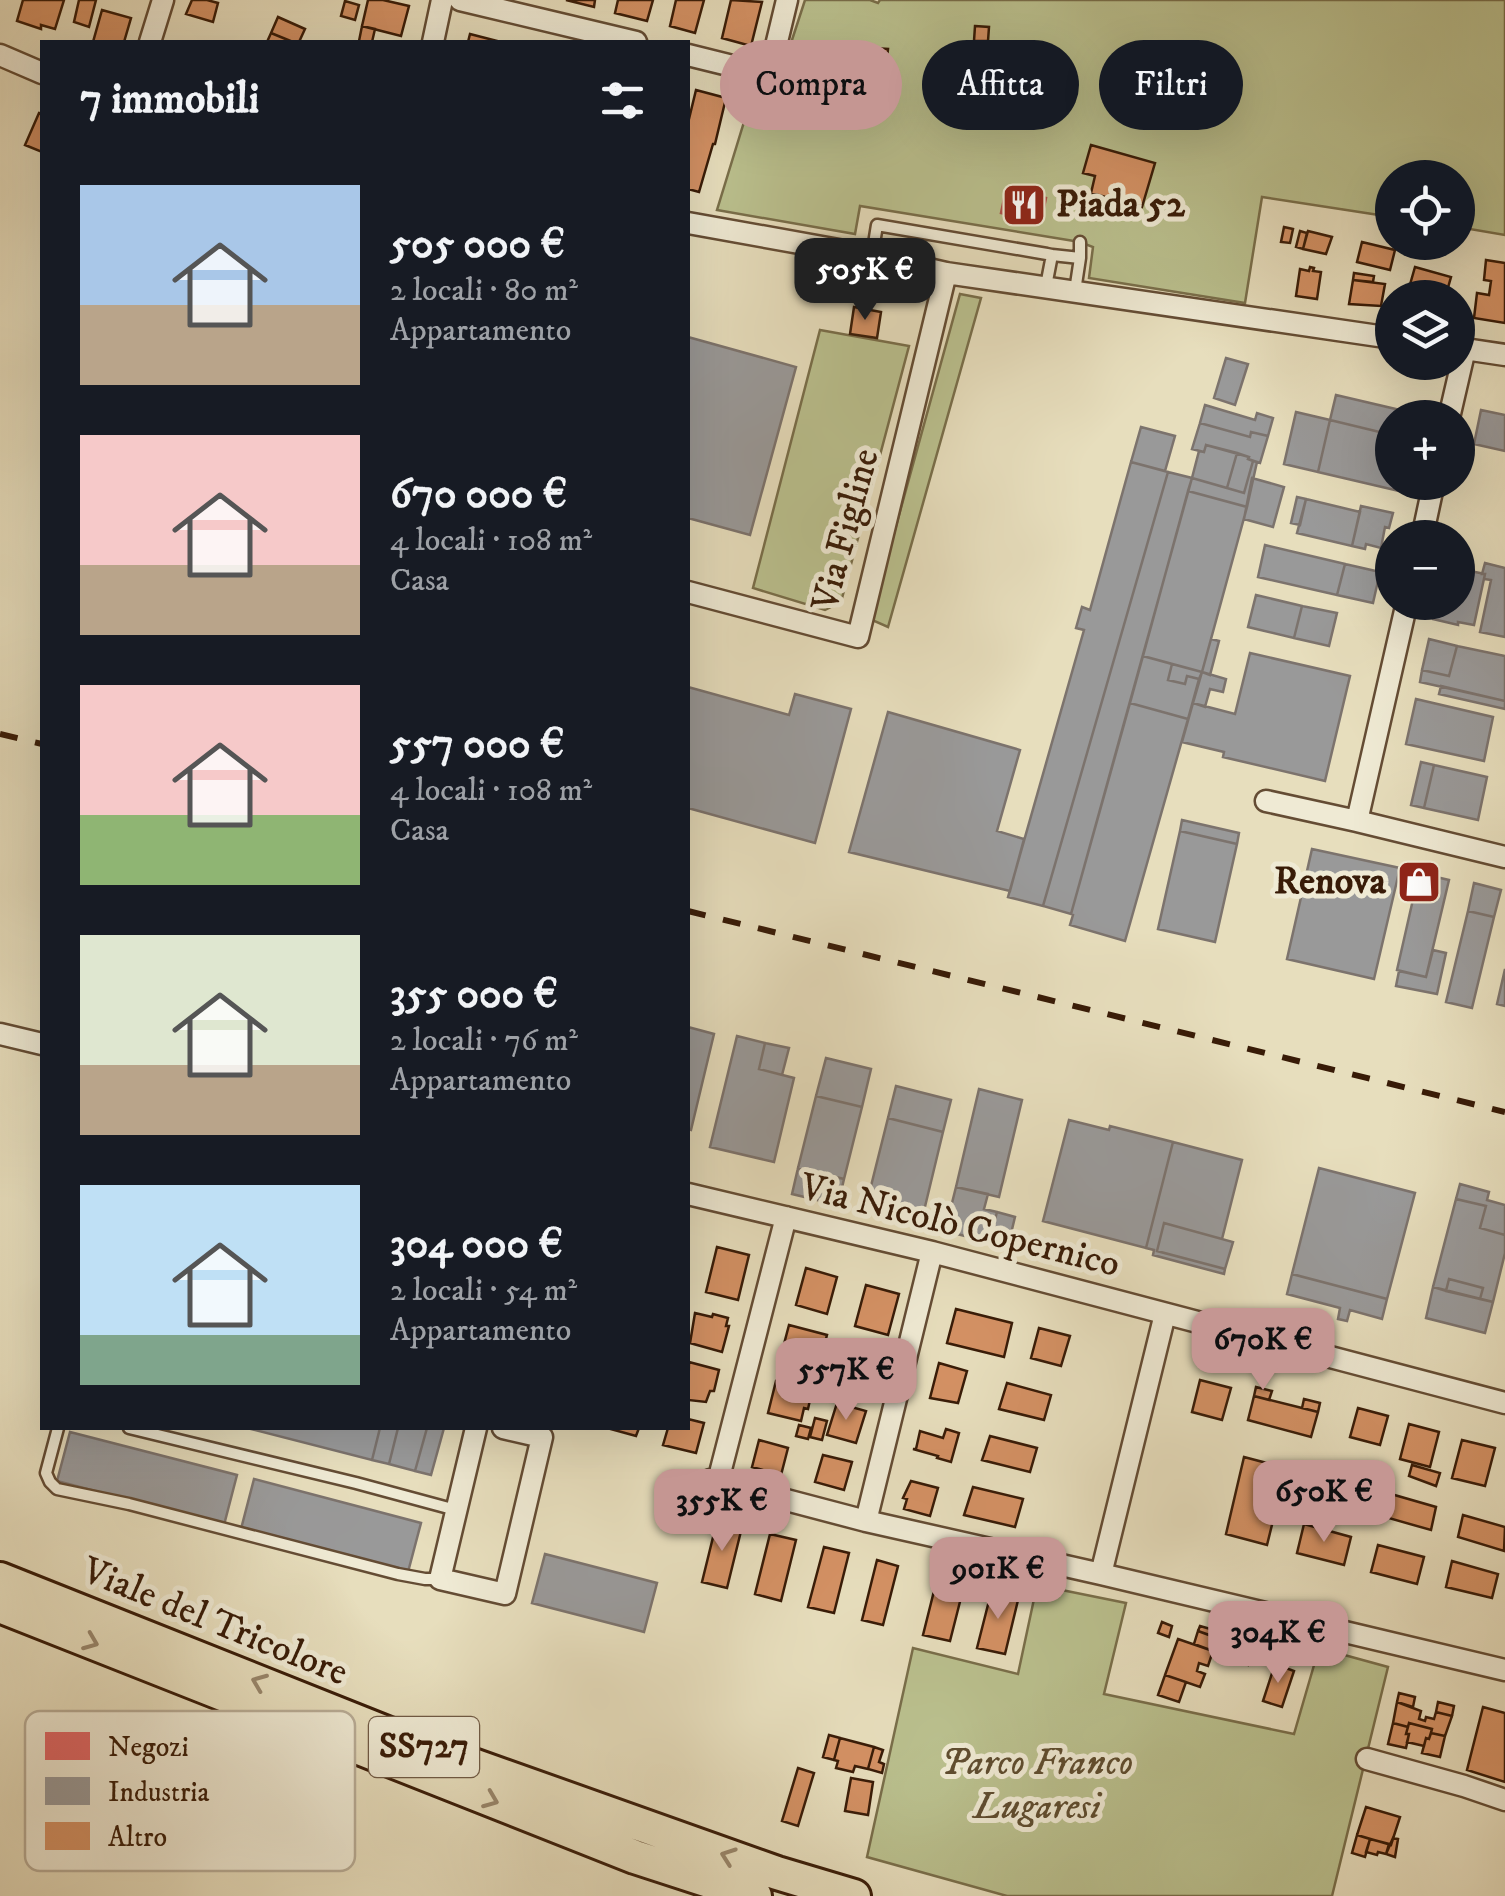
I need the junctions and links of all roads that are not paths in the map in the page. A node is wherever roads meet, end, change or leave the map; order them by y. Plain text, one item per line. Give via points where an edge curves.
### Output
1 (163, 0) edge
2 (442, 0) edge
3 (460, 0) edge
4 (787, 0) edge
5 (151, 40) edge
6 (433, 40) edge
7 (628, 40) edge
8 (690, 55) edge
9 (0, 56) edge
10 (40, 72) edge
11 (690, 223) edge
12 (1080, 242) dead end
13 (1052, 254) junction
14 (872, 256) junction
15 (1080, 258) junction
16 (946, 274) junction
17 (1046, 286) junction
18 (1075, 291) junction
19 (1375, 335) edge
20 (1475, 350) edge
21 (1505, 355) edge
22 (690, 593) edge
23 (1403, 620) edge
24 (1266, 801) dead end
25 (1357, 821) junction
26 (1505, 857) edge
27 (0, 1034) edge
28 (40, 1044) edge
29 (690, 1194) edge
30 (786, 1217) junction
31 (932, 1252) junction
32 (1164, 1314) junction
33 (1505, 1402) edge
34 (57, 1430) edge
35 (137, 1430) edge
36 (476, 1430) edge
37 (512, 1430) edge
38 (456, 1510) junction
39 (866, 1521) junction
40 (1102, 1574) junction
41 (0, 1579) edge
42 (440, 1579) junction
43 (0, 1606) edge
44 (1505, 1670) edge
45 (265, 1711) edge
46 (331, 1711) edge
47 (355, 1720) edge
48 (355, 1747) edge
49 (1367, 1758) dead end
50 (1505, 1800) edge
51 (755, 1896) edge
52 (854, 1896) edge

1 - 5 street
2 - 6 street
3 - 7 street
4 - 8 street via 770,75
9 - 10 street
11 - 14 street
12 - 15 lane
13 - 14 lane via 877,225
13 - 15 lane
13 - 17 lane
14 - 16 street
15 - 18 lane
16 - 17 street
16 - 22 street, Via Figline via 858,636
17 - 18 street
18 - 19 street
20 - 21 street
23 - 25 street
24 - 25 street
25 - 26 street
27 - 28 street
29 - 30 street, Via Nicolò Copernico
30 - 31 street, Via Nicolò Copernico
30 - 39 street via 714,1481
31 - 32 street, Via Nicolò Copernico
31 - 39 street
32 - 33 street, Via Nicolò Copernico
32 - 40 street
34 - 42 lane via 46,1472 57,1489
35 - 38 lane
36 - 38 street
37 - 42 street via 542,1437 505,1594
38 - 42 street
39 - 40 street
40 - 44 street
46 -> 41 highway, Viale del Tricolore / SS727
43 -> 45 highway, Viale del Tricolore / SS727
52 -> 47 highway, Viale del Tricolore / SS727
48 -> 51 highway, Viale del Tricolore / SS727 via 616,1850
49 - 50 street

